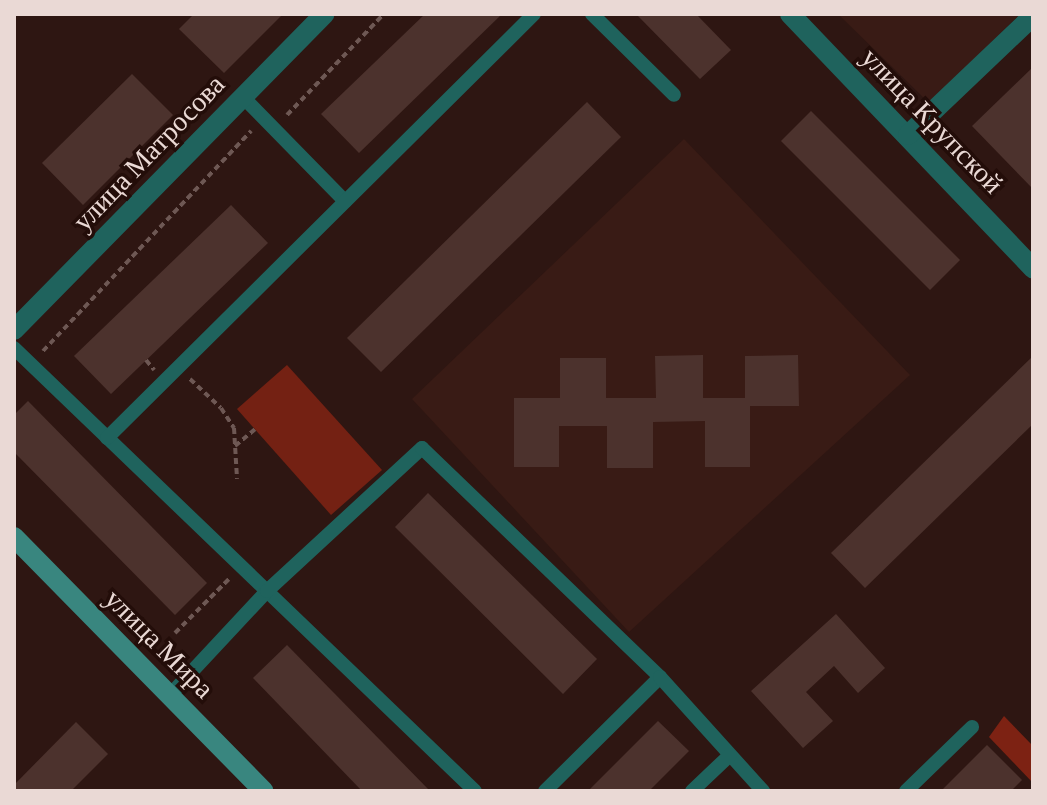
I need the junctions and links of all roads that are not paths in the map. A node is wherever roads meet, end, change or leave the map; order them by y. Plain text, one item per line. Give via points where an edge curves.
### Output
1 (324, 14) edge
2 (534, 14) edge
3 (592, 14) edge
4 (790, 14) edge
5 (1033, 16) edge
6 (674, 95) dead end
7 (243, 97) junction
8 (908, 135) junction
9 (345, 201) junction
10 (1033, 268) edge
11 (14, 330) edge
12 (14, 348) edge
13 (107, 438) junction
14 (14, 537) edge
15 (267, 591) junction
16 (660, 677) junction
17 (170, 695) junction
18 (972, 727) dead end
19 (730, 755) junction
20 (264, 791) edge
21 (475, 791) edge
22 (545, 791) edge
23 (692, 791) edge
24 (763, 791) edge
25 (906, 791) edge

1 - 7 street, улица Матросова
2 - 9 lane
3 - 6 lane
4 - 8 street, улица Крупской
5 - 8 street
7 - 9 lane
7 - 11 street, улица Матросова
8 - 10 street, улица Крупской
9 - 13 lane
12 - 13 lane
13 - 15 lane
14 - 17 main road, улица Мира
15 - 16 lane via 422,448
15 - 17 lane
15 - 21 lane
16 - 19 lane
16 - 22 lane
17 - 20 main road, улица Мира
18 - 25 lane
19 - 23 lane
19 - 24 lane

